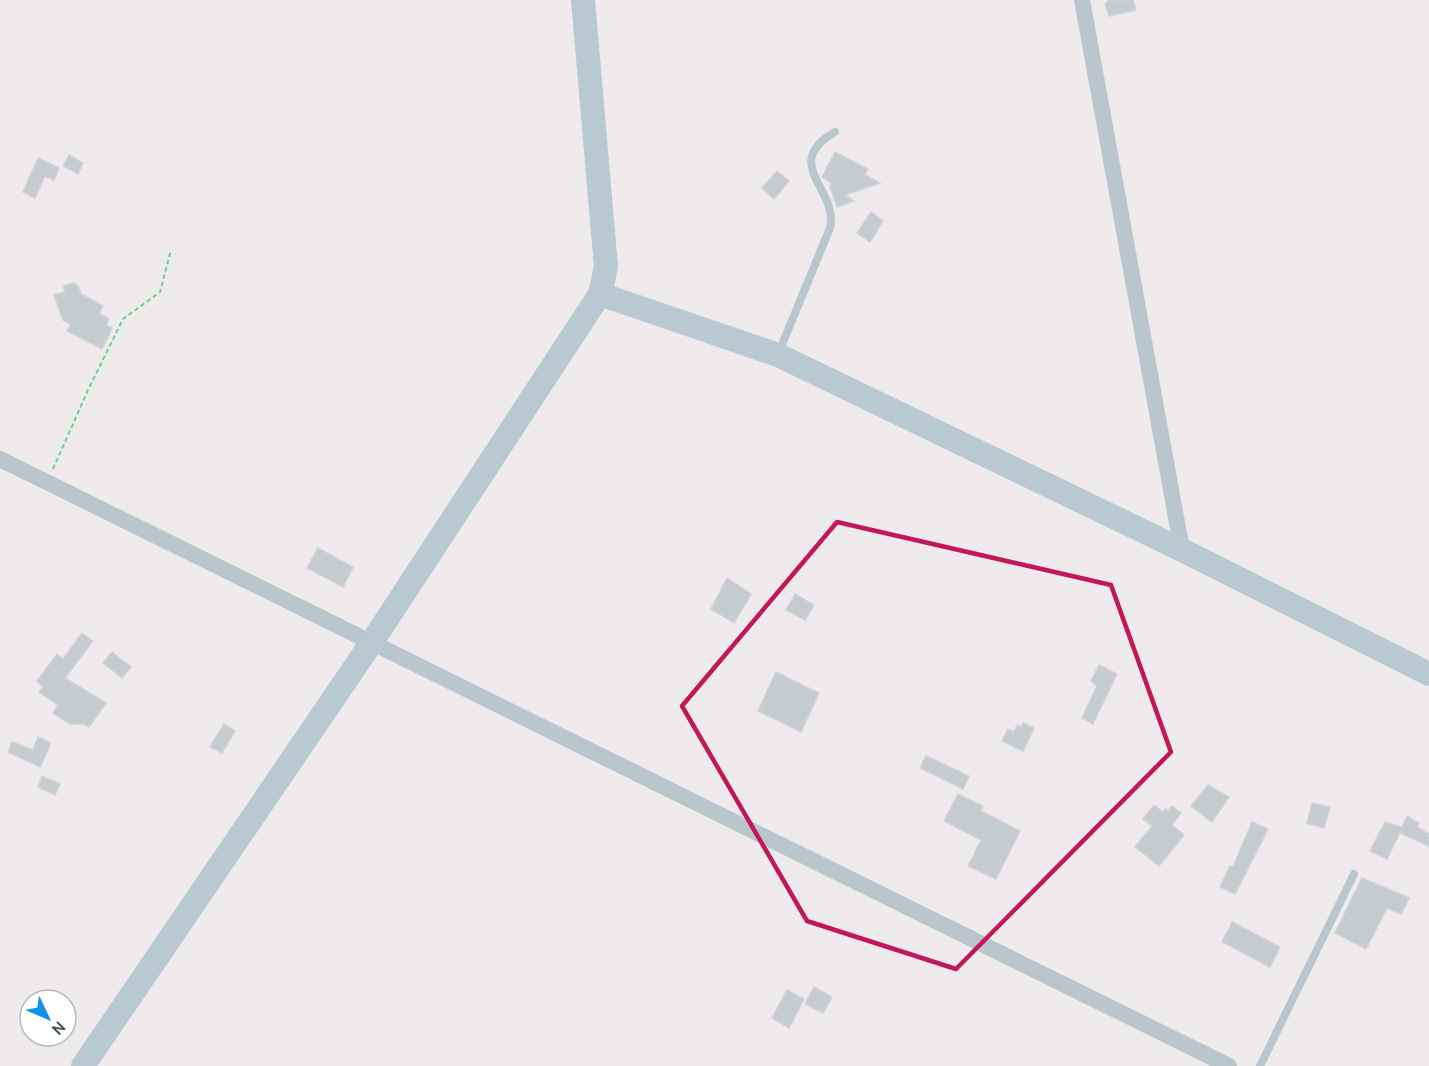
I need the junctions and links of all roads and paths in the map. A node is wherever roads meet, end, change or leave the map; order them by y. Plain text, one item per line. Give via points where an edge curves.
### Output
1 (583, 0) edge
2 (1082, 0) edge
3 (835, 132) dead end
4 (171, 250) dead end
5 (600, 294) junction
6 (778, 356) junction
7 (0, 459) edge
8 (48, 482) junction
9 (1182, 550) junction
10 (372, 642) junction
11 (1429, 674) edge
12 (1354, 874) dead end
13 (82, 1066) edge
14 (1228, 1066) edge
15 (1260, 1066) edge

1 - 5 street via 606,267
2 - 9 street
3 - 6 lane via 817,143 812,154 814,172 831,217 830,228
4 - 8 path via 160,292 123,319
5 - 6 street
5 - 10 street
6 - 9 street
7 - 8 street
8 - 10 street
9 - 11 street
10 - 13 street
10 - 14 street
12 - 15 lane

